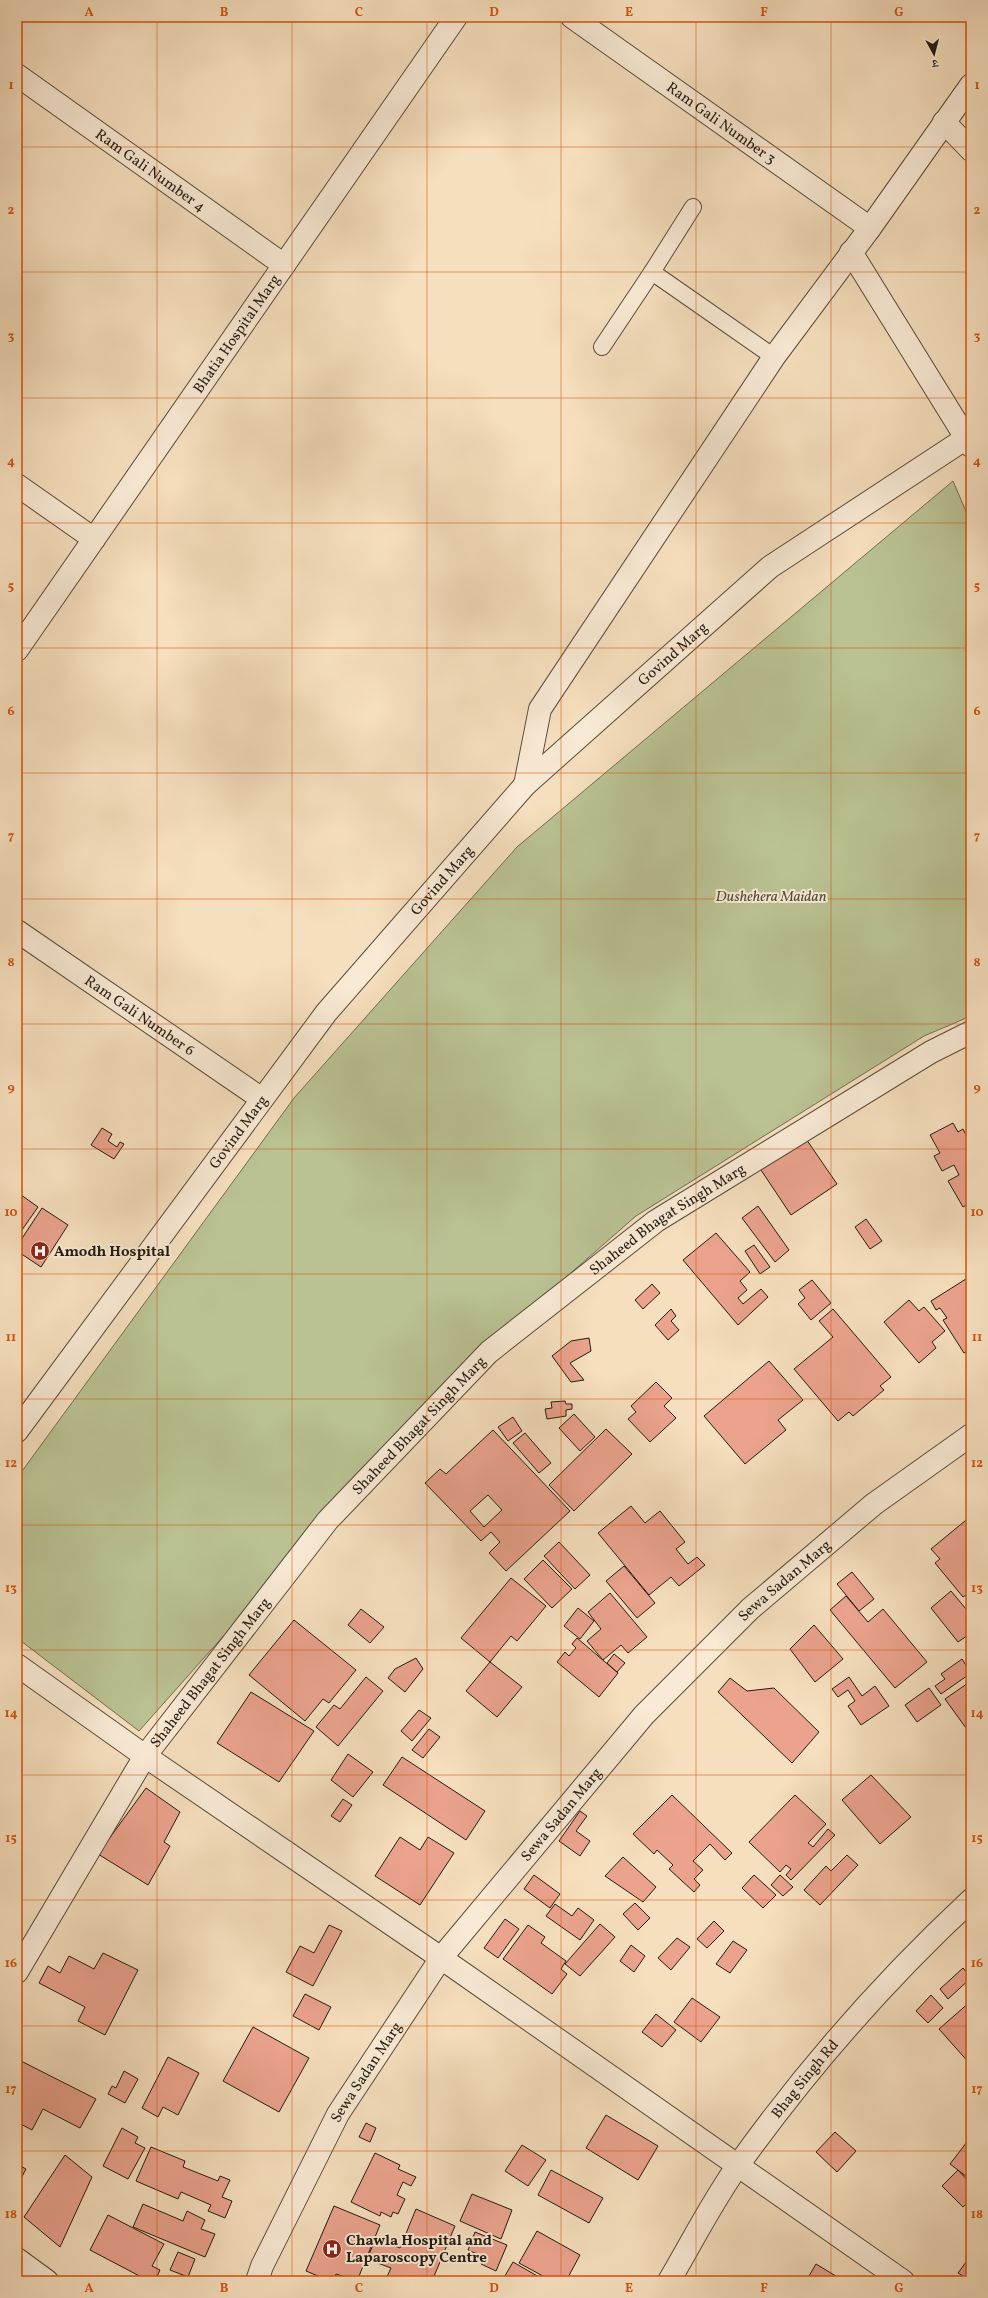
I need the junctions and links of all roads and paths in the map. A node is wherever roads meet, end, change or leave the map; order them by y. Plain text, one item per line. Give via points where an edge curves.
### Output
1 (456, 17) edge
2 (572, 17) edge
3 (17, 75) edge
4 (971, 85) edge
5 (944, 122) junction
6 (971, 150) edge
7 (693, 207) dead end
8 (870, 228) junction
9 (852, 252) junction
10 (284, 265) junction
11 (652, 272) junction
12 (602, 347) dead end
13 (774, 356) junction
14 (970, 439) edge
15 (17, 485) edge
16 (94, 539) junction
17 (17, 650) edge
18 (525, 785) junction
19 (17, 931) edge
20 (971, 1032) edge
21 (262, 1099) junction
22 (17, 1431) edge
23 (971, 1435) edge
24 (17, 1665) edge
25 (146, 1756) junction
26 (971, 1900) edge
27 (441, 1958) junction
28 (17, 1972) edge
29 (738, 2165) junction
30 (17, 2259) edge
31 (47, 2281) edge
32 (257, 2281) edge
33 (669, 2281) edge
34 (903, 2281) edge

1 - 10 street, Bhatia Hospital Marg
2 - 8 street, Ram Gali Number 3
3 - 10 street, Ram Gali Number 4
4 - 5 street
5 - 6 street
5 - 8 street
7 - 11 lane
8 - 9 street
9 - 13 street
9 - 14 street
10 - 16 street, Bhatia Hospital Marg
11 - 12 lane
11 - 13 lane
13 - 18 street via 540,709
14 - 18 street, Govind Marg via 770,567
15 - 16 street
16 - 17 street, Bhatia Hospital Marg
18 - 21 street, Govind Marg via 326,1013
19 - 21 street, Ram Gali Number 6
20 - 25 street, Shaheed Bhagat Singh Marg via 931,1052 656,1221 489,1352 328,1520
21 - 22 street, Govind Marg
23 - 27 street, Sewa Sadan Marg via 874,1504 750,1609 644,1714
24 - 25 street
25 - 27 street
25 - 28 street, Shaheed Bhagat Singh Marg
26 - 29 street, Bhag Singh Rd via 823,2053
27 - 29 street
27 - 32 street, Sewa Sadan Marg via 338,2114 262,2266
29 - 33 street, Bhag Singh Rd
29 - 34 street
30 - 31 street

